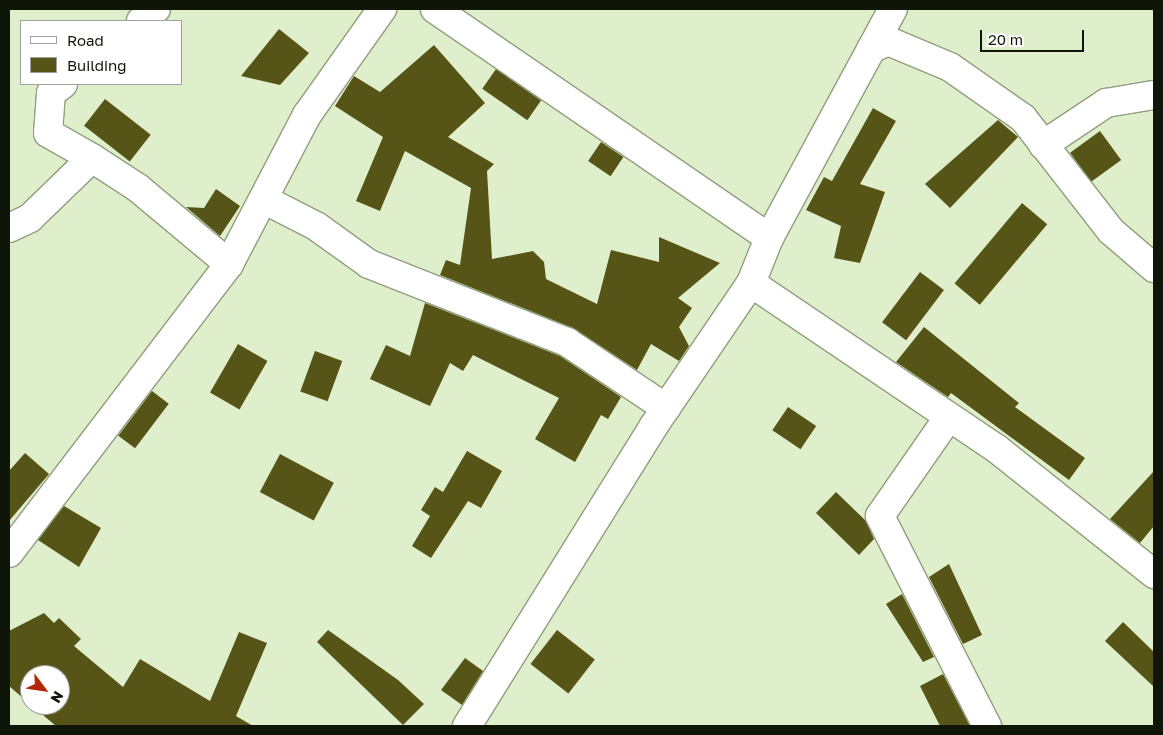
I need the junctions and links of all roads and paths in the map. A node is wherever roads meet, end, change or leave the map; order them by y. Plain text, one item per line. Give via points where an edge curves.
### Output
1 (156, 9) edge
2 (382, 9) edge
3 (435, 9) edge
4 (893, 9) edge
5 (142, 20) edge
6 (871, 49) junction
7 (62, 85) edge
8 (1154, 95) edge
9 (1043, 145) junction
10 (92, 158) junction
11 (265, 200) junction
12 (9, 228) edge
13 (769, 238) junction
14 (228, 264) junction
15 (1154, 268) edge
16 (751, 283) junction
17 (666, 408) junction
18 (948, 418) junction
19 (9, 554) edge
20 (1154, 574) edge
21 (467, 726) edge
22 (988, 726) edge

1 - 5 street
2 - 11 street via 307,115
3 - 13 street
4 - 6 street
6 - 9 street via 888,41 950,67 1023,118
6 - 13 street
7 - 10 street via 51,93 48,133
8 - 9 street via 1106,103
9 - 15 street via 1111,231
10 - 12 street via 30,218
10 - 14 street via 138,188
11 - 14 street
11 - 17 street via 316,226 369,264 567,342
13 - 16 street
14 - 19 street
16 - 17 street
16 - 18 street
17 - 21 street
18 - 20 street via 997,450
18 - 22 street via 880,516

